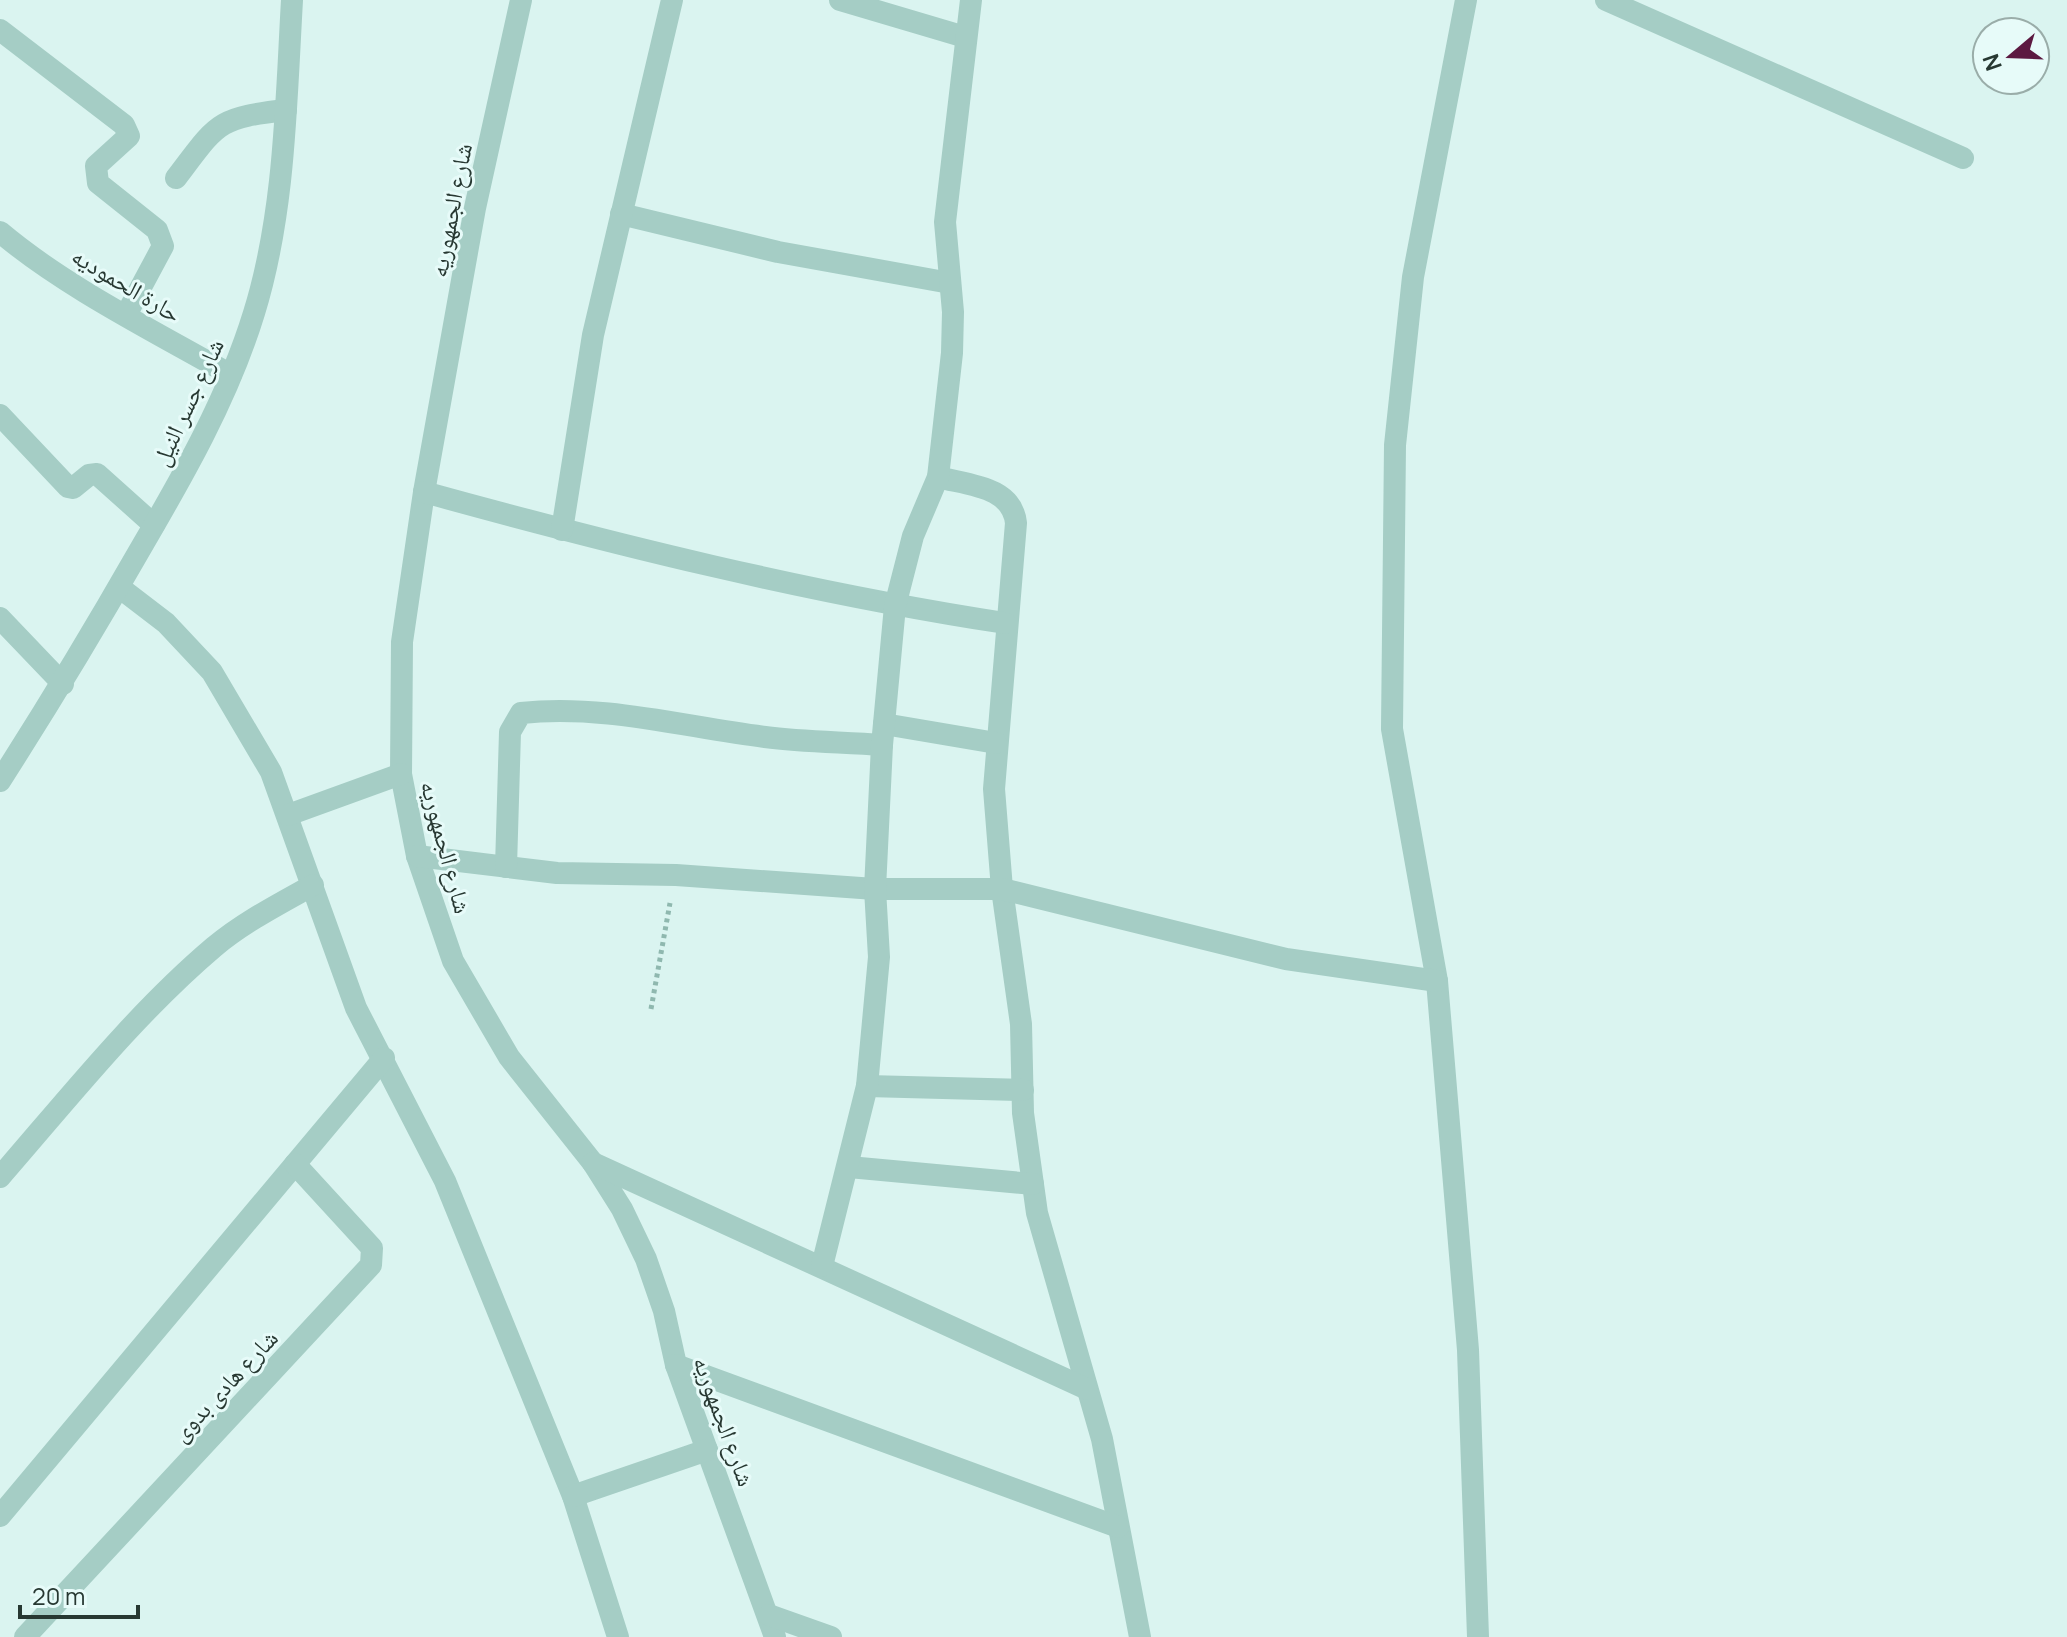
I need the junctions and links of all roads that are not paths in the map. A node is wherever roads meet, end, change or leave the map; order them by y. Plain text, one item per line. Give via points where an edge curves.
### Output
1 (292, 0) edge
2 (521, 0) edge
3 (672, 0) edge
4 (840, 0) edge
5 (971, 0) edge
6 (1466, 0) edge
7 (1606, 0) edge
8 (0, 30) edge
9 (965, 37) junction
10 (286, 110) junction
11 (1963, 158) dead end
12 (176, 178) dead end
13 (621, 214) junction
14 (0, 232) edge
15 (950, 283) junction
16 (126, 315) junction
17 (231, 375) junction
18 (0, 415) edge
19 (938, 477) junction
20 (424, 492) junction
21 (154, 525) junction
22 (562, 530) junction
23 (119, 587) junction
24 (895, 606) junction
25 (0, 618) edge
26 (1005, 623) junction
27 (63, 684) junction
28 (883, 734) junction
29 (996, 743) junction
30 (401, 774) junction
31 (0, 781) edge
32 (288, 815) junction
33 (417, 856) junction
34 (506, 867) junction
35 (313, 885) junction
36 (875, 889) junction
37 (1002, 889) junction
38 (1437, 981) junction
39 (384, 1058) junction
40 (867, 1086) junction
41 (1023, 1090) junction
42 (593, 1163) junction
43 (295, 1164) junction
44 (849, 1167) junction
45 (0, 1177) edge
46 (1033, 1184) junction
47 (822, 1266) junction
48 (676, 1365) junction
49 (1087, 1389) junction
50 (707, 1450) junction
51 (573, 1496) junction
52 (0, 1516) edge
53 (1118, 1527) junction
54 (769, 1615) junction
55 (25, 1637) edge
56 (618, 1637) edge
57 (775, 1637) edge
58 (831, 1637) edge
59 (1140, 1637) edge
60 (1478, 1637) edge

1 - 10 street, شارع جسر النيل
2 - 20 street, شارع الجمهوريه via 475,208
3 - 13 street
4 - 9 street
5 - 9 street
6 - 38 street via 1413,277 1395,445 1392,729
7 - 11 street
8 - 16 street via 124,125 129,136 96,166 98,183 157,230 163,246
9 - 15 street via 945,222
10 - 12 street via 239,115 225,122
10 - 17 street, شارع جسر النيل via 271,244
13 - 15 street via 778,252
13 - 22 street via 593,335
14 - 16 street, حارة الحموديه
15 - 19 street via 952,353
16 - 17 street, حارة الحموديه
17 - 21 street, شارع جسر النيل
18 - 21 street via 68,487 97,474
19 - 24 street via 913,536
19 - 26 street via 1001,494 1015,508
20 - 22 street
20 - 30 street, شارع الجمهوريه via 402,642
21 - 23 street, شارع جسر النيل
22 - 24 street
23 - 27 street, شارع جسر النيل
23 - 32 street via 166,623 212,672 257,745
24 - 26 street
24 - 28 street
25 - 27 street
26 - 29 street
27 - 31 street, شارع جسر النيل
28 - 29 street
28 - 34 street via 768,737 614,713 521,713 510,732
28 - 36 street
29 - 37 street
30 - 32 street
30 - 33 street, شارع الجمهوريه
32 - 35 street
33 - 34 street
33 - 42 street, شارع الجمهوريه via 438,922 479,1011
34 - 36 street
35 - 39 street via 356,1008
35 - 45 street via 213,948 91,1072
36 - 37 street
36 - 40 street via 879,957
37 - 38 street via 1286,959
37 - 41 street via 1019,1009
38 - 60 street via 1468,1350
39 - 43 street
39 - 51 street via 445,1181
40 - 41 street
40 - 44 street
41 - 46 street
42 - 47 street
42 - 48 street, شارع الجمهوريه via 646,1259
43 - 52 street
43 - 55 street, شارع هادى بدوى via 372,1248 371,1265
44 - 46 street
44 - 47 street
46 - 49 street
47 - 49 street
48 - 50 street, شارع الجمهوريه
48 - 53 street
49 - 53 street
50 - 51 street
50 - 54 street, شارع الجمهوريه
51 - 56 street
53 - 59 street
54 - 57 street, شارع الجمهوريه
54 - 58 street

